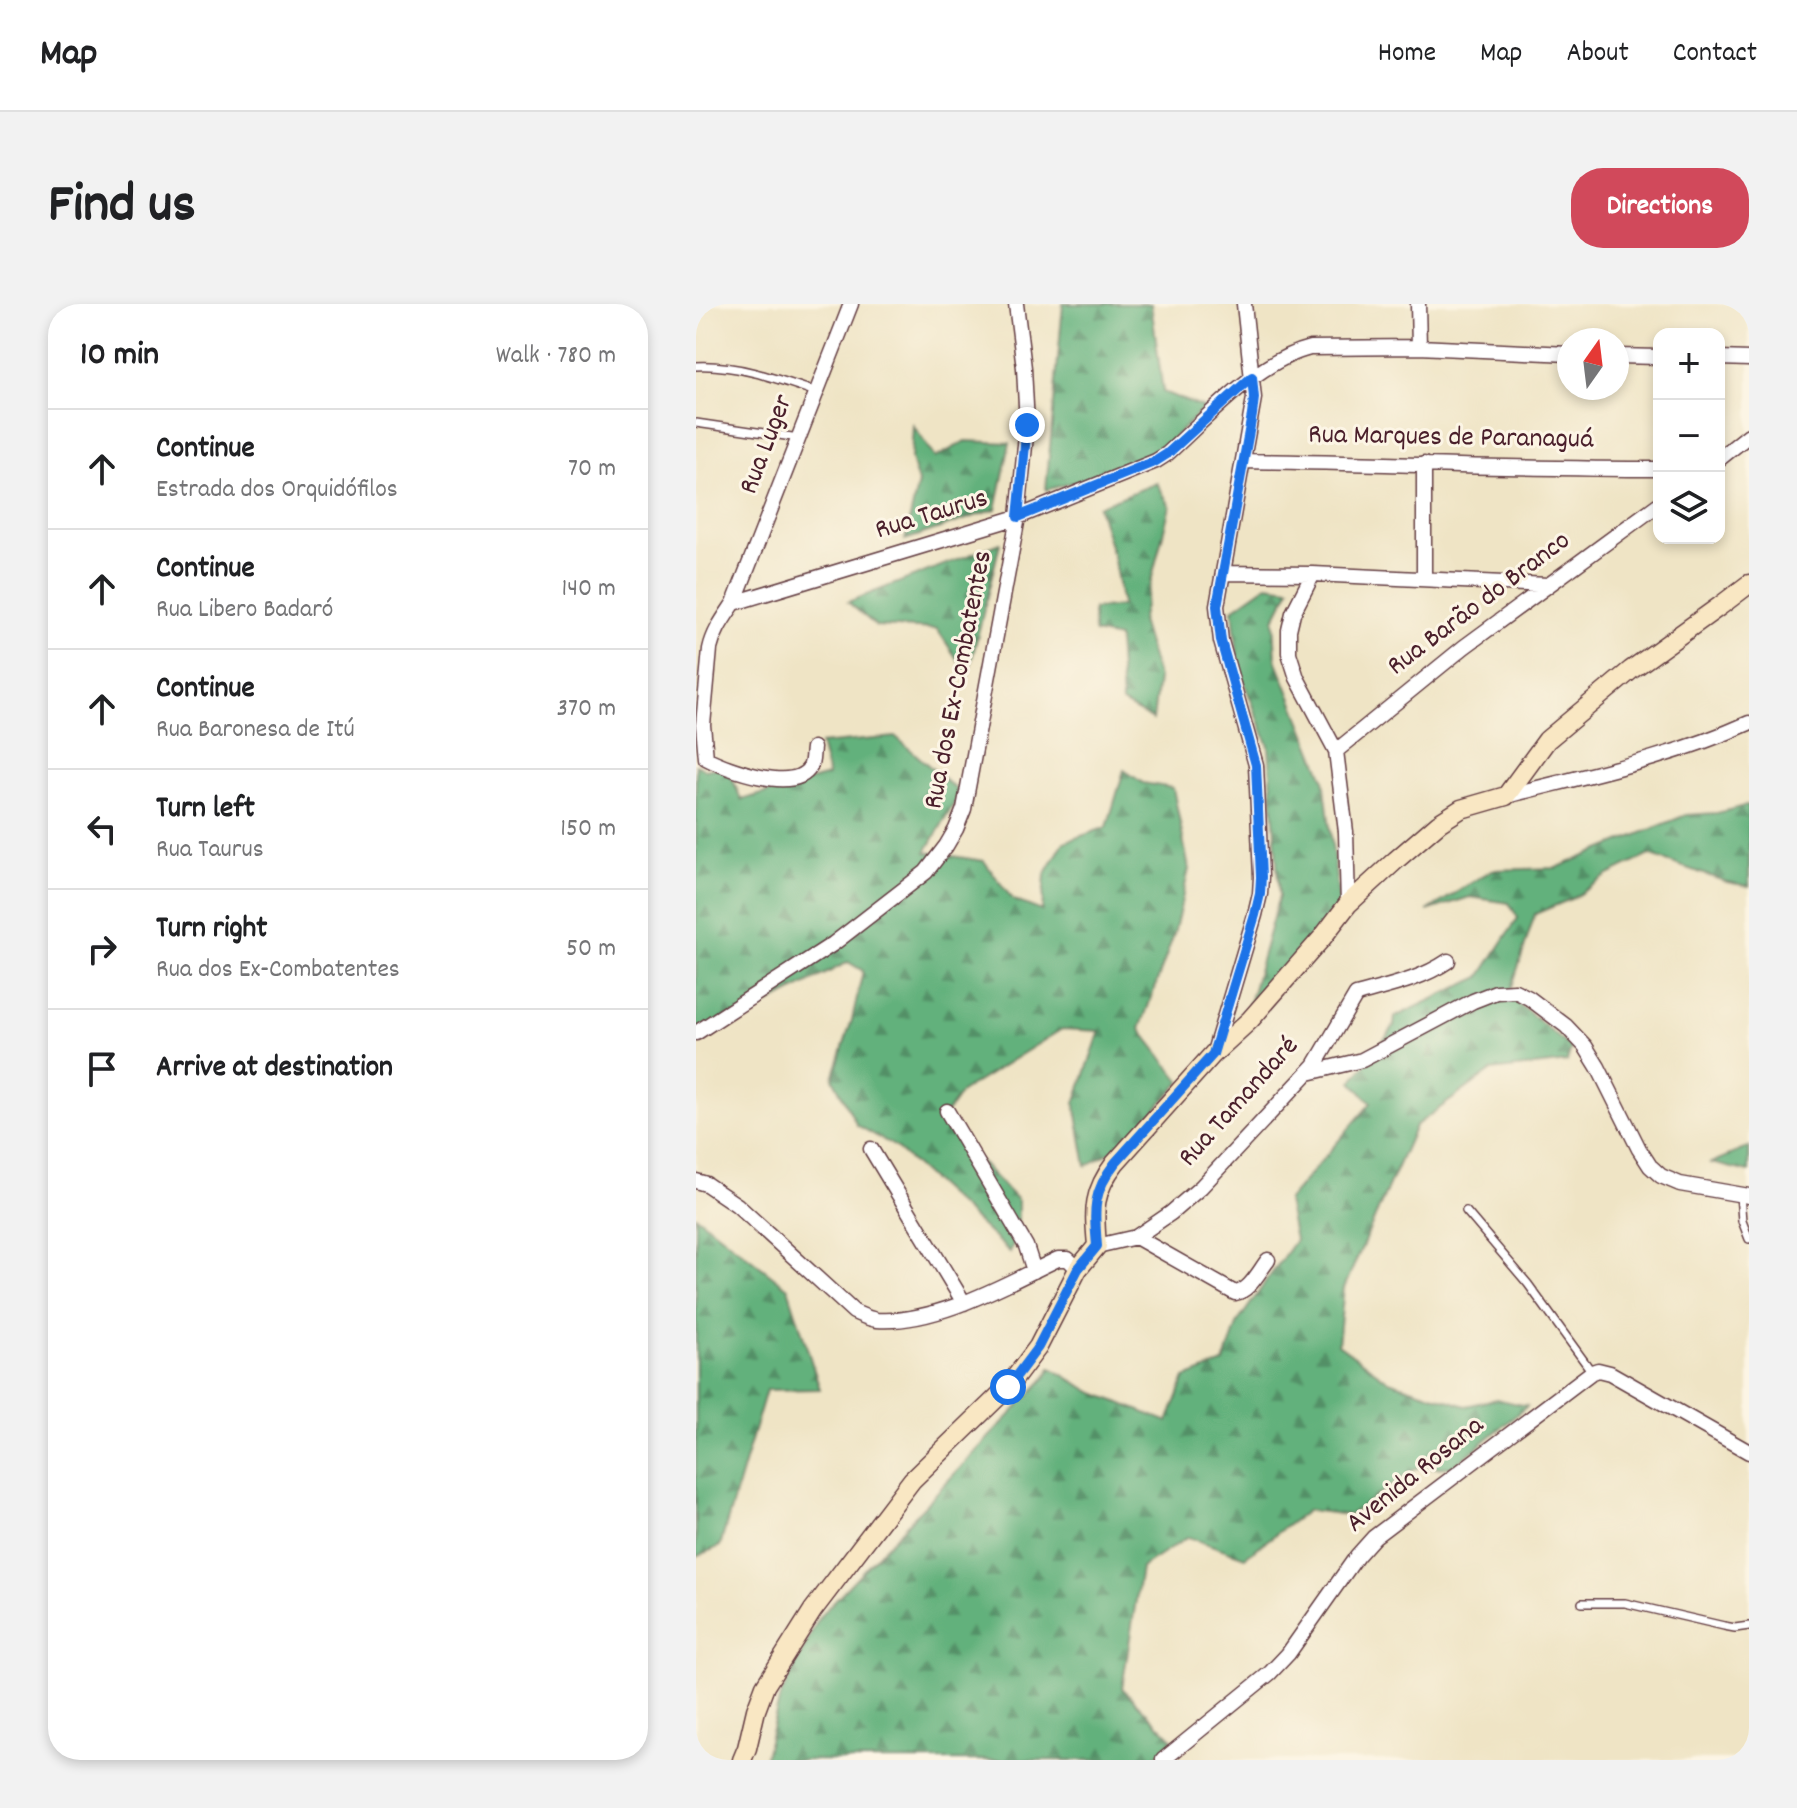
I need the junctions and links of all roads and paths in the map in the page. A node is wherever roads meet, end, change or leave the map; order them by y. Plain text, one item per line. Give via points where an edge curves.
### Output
1 (851, 304) edge
2 (1016, 304) edge
3 (1244, 304) edge
4 (1418, 304) edge
5 (1419, 347) junction
6 (1557, 353) edge
7 (1629, 356) edge
8 (1653, 357) edge
9 (1725, 358) edge
10 (1749, 359) edge
11 (696, 366) edge
12 (1252, 377) junction
13 (816, 392) junction
14 (696, 423) edge
15 (1749, 435) edge
16 (799, 438) junction
17 (1725, 454) edge
18 (1243, 461) junction
19 (1424, 464) junction
20 (1653, 469) edge
21 (1653, 508) edge
22 (1018, 517) junction
23 (1223, 573) junction
24 (1313, 574) junction
25 (1424, 579) junction
26 (1749, 584) edge
27 (1548, 585) junction
28 (734, 603) junction
29 (1749, 723) edge
30 (813, 748) dead end
31 (1336, 751) junction
32 (1506, 796) junction
33 (1348, 904) junction
34 (1448, 961) dead end
35 (696, 1033) edge
36 (1213, 1054) junction
37 (1308, 1073) junction
38 (947, 1111) dead end
39 (871, 1149) dead end
40 (696, 1181) edge
41 (1745, 1195) edge
42 (1466, 1211) dead end
43 (1136, 1237) junction
44 (1749, 1239) edge
45 (1097, 1246) junction
46 (1268, 1260) dead end
47 (1078, 1269) junction
48 (1034, 1271) junction
49 (964, 1303) junction
50 (1592, 1372) junction
51 (1749, 1452) edge
52 (1582, 1603) dead end
53 (1749, 1626) edge
54 (742, 1760) edge
55 (1163, 1760) edge

1 - 13 street, Rua Luger
2 - 22 street, Rua dos Ex-Combatentes via 1027,425
3 - 12 street
4 - 5 street
5 - 6 street, Rua Taurus
5 - 12 street, Rua Taurus via 1310,348
7 - 8 street
9 - 10 street
11 - 13 lane via 767,375
12 - 18 street via 1254,398
12 - 22 street, Rua Taurus via 1156,461
13 - 16 street, Rua Luger
14 - 16 lane
15 - 17 street
16 - 28 street, Rua Luger
18 - 19 street, Rua Marques de Paranaguá
18 - 23 street
19 - 20 street, Rua Marques de Paranaguá
19 - 25 street
21 - 27 street, Rua Barão do Branco
22 - 28 street, Rua Taurus
22 - 35 street, Rua dos Ex-Combatentes via 964,809 946,846 926,872 833,944
23 - 24 street
23 - 36 street via 1217,606 1221,641 1256,765 1261,877 1255,915
24 - 25 street
24 - 31 street via 1293,613 1289,653
25 - 27 street
26 - 32 street via 1631,670 1547,740
27 - 31 street, Rua Barão do Branco
28 - 30 street, Rua Luger via 710,649 703,725 706,758 747,774 794,779 812,764
29 - 32 street via 1650,759
31 - 33 street
32 - 33 street via 1461,809 1439,823
33 - 36 street via 1250,1020
34 - 37 street, Rua Tamandaré via 1412,980 1356,995
36 - 45 street via 1104,1178 1094,1208
37 - 41 street via 1362,1060 1473,1001 1515,991 1585,1046 1639,1149 1661,1176
37 - 43 street, Rua Tamandaré via 1201,1187
38 - 48 street via 1026,1246
39 - 49 street
40 - 49 street via 737,1205 854,1312 873,1320 899,1320
41 - 44 lane via 1742,1221
42 - 50 lane
43 - 45 street, Rua Tamandaré
43 - 46 street via 1235,1293 1247,1288
45 - 47 street
47 - 48 street via 1068,1259 1058,1259
47 - 54 street via 1038,1347 1008,1387 912,1480 813,1610 765,1686
48 - 49 street
50 - 51 street via 1610,1373
50 - 55 street, Avenida Rosana via 1374,1537 1288,1654
52 - 53 lane via 1625,1603 1724,1626

